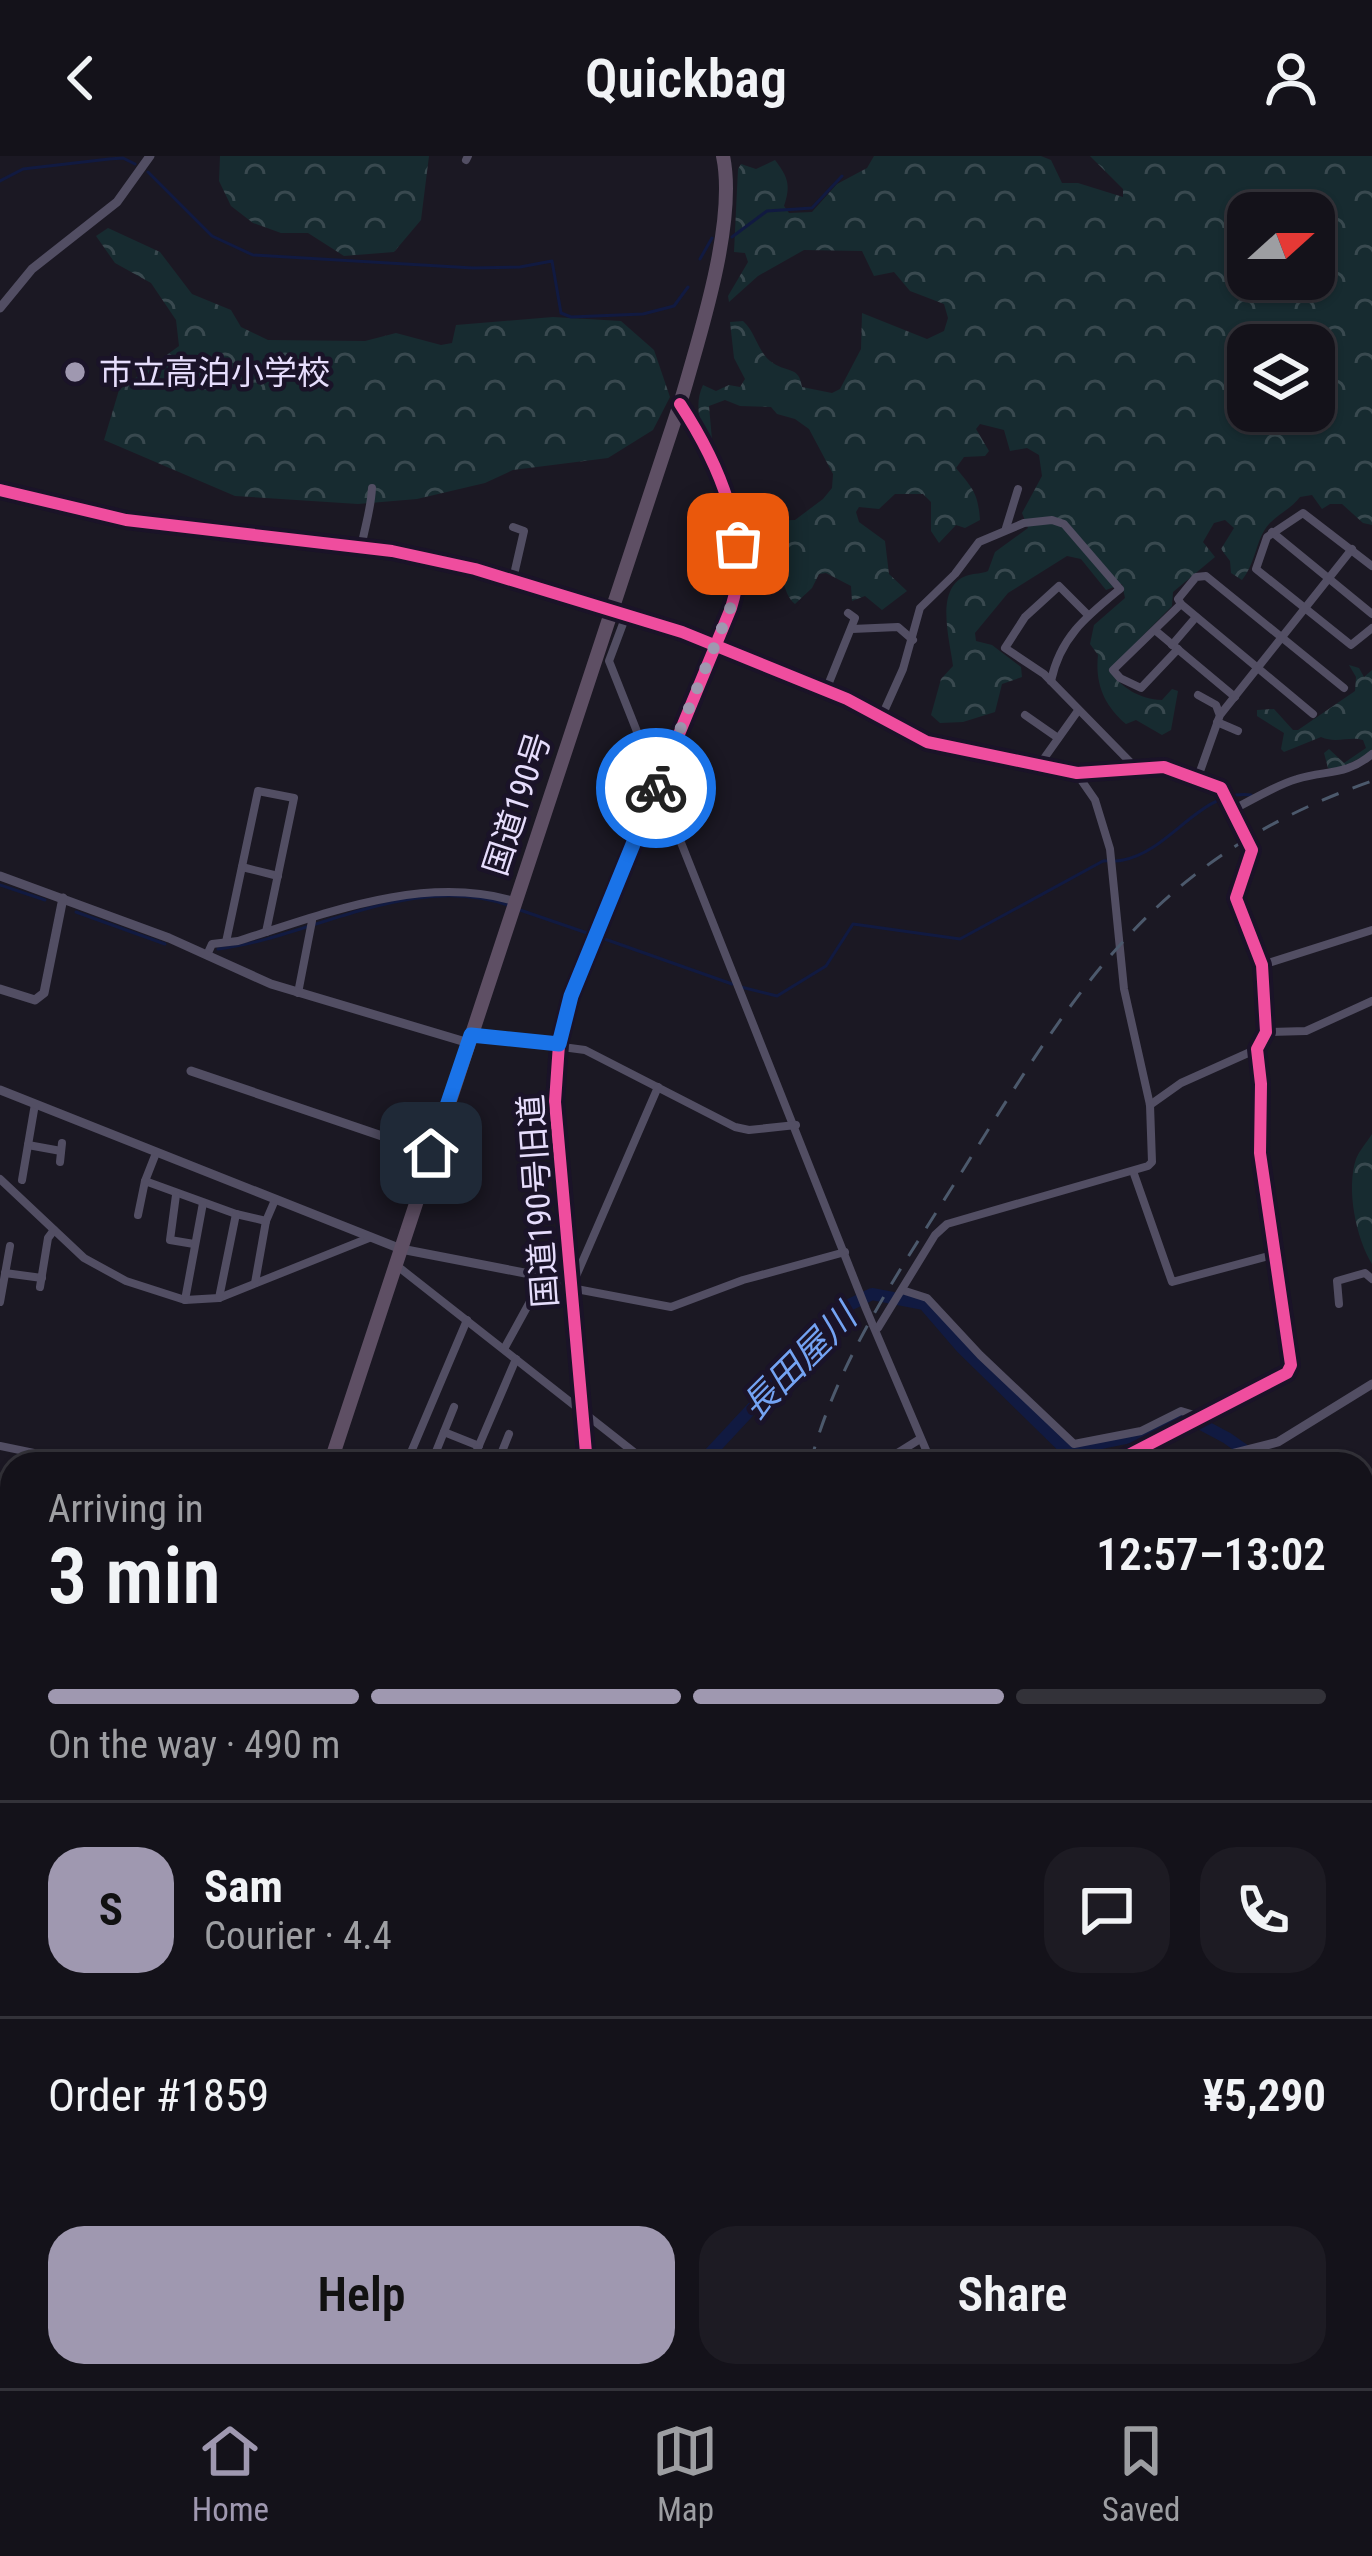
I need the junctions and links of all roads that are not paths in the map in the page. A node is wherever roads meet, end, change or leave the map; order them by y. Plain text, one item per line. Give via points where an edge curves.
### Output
1 (149, 156) edge
2 (723, 156) edge
3 (0, 308) edge
4 (680, 404) junction
5 (372, 488) dead end
6 (1018, 489) dead end
7 (0, 490) edge
8 (513, 526) dead end
9 (1006, 529) junction
10 (1272, 532) junction
11 (362, 548) junction
12 (1352, 549) junction
13 (1372, 566) edge
14 (1328, 578) junction
15 (513, 580) junction
16 (1181, 604) junction
17 (1305, 607) junction
18 (611, 608) junction
19 (627, 612) junction
20 (848, 613) dead end
21 (1372, 614) edge
22 (1088, 615) junction
23 (1196, 617) junction
24 (1372, 628) edge
25 (852, 629) junction
26 (1156, 631) junction
27 (1282, 638) junction
28 (913, 640) junction
29 (715, 645) junction
30 (1175, 647) junction
31 (1259, 669) junction
32 (1051, 681) junction
33 (1344, 688) dead end
34 (826, 690) junction
35 (1198, 695) dead end
36 (1235, 697) junction
37 (1077, 712) junction
38 (1313, 714) dead end
39 (1024, 716) dead end
40 (881, 718) junction
41 (1219, 718) junction
42 (1238, 731) dead end
43 (1058, 738) junction
44 (1372, 754) edge
45 (1040, 765) junction
46 (1136, 768) junction
47 (1077, 773) junction
48 (1198, 777) junction
49 (658, 782) junction
50 (1234, 809) junction
51 (242, 867) junction
52 (0, 876) edge
53 (278, 876) junction
54 (63, 898) junction
55 (513, 905) junction
56 (312, 919) junction
57 (1372, 930) edge
58 (266, 932) junction
59 (226, 942) junction
60 (207, 955) junction
61 (1262, 964) junction
62 (0, 989) edge
63 (298, 994) junction
64 (1372, 1000) edge
65 (1266, 1032) junction
66 (470, 1039) junction
67 (559, 1044) junction
68 (1257, 1049) junction
69 (191, 1071) dead end
70 (658, 1087) junction
71 (0, 1090) edge
72 (35, 1104) junction
73 (1150, 1105) junction
74 (796, 1126) junction
75 (28, 1145) junction
76 (61, 1152) dead end
77 (156, 1153) junction
78 (431, 1153) junction
79 (1133, 1171) junction
80 (0, 1178) edge
81 (22, 1180) dead end
82 (145, 1180) junction
83 (176, 1194) junction
84 (275, 1200) junction
85 (202, 1203) junction
86 (236, 1214) junction
87 (138, 1215) dead end
88 (266, 1220) junction
89 (54, 1230) junction
90 (369, 1238) junction
91 (194, 1244) junction
92 (10, 1246) dead end
93 (401, 1249) junction
94 (845, 1252) junction
95 (1276, 1254) junction
96 (395, 1264) junction
97 (5, 1273) junction
98 (539, 1276) junction
99 (1372, 1279) edge
100 (255, 1282) junction
101 (571, 1285) junction
102 (898, 1295) junction
103 (219, 1298) junction
104 (185, 1300) junction
105 (0, 1302) edge
106 (1339, 1304) dead end
107 (467, 1320) junction
108 (878, 1328) junction
109 (504, 1349) junction
110 (516, 1359) junction
111 (1372, 1384) edge
112 (454, 1407) dead end
113 (582, 1410) junction
114 (1198, 1419) junction
115 (444, 1432) junction
116 (509, 1434) dead end
117 (920, 1439) junction
118 (479, 1446) junction
119 (334, 1452) edge
120 (411, 1452) edge
121 (436, 1452) edge
122 (476, 1452) edge
123 (502, 1452) edge
124 (585, 1452) edge
125 (634, 1452) edge
126 (899, 1452) edge
127 (926, 1452) edge
128 (1134, 1452) edge
129 (1246, 1452) edge

1 - 3 street via 117,202 32,269
2 - 4 highway, 国道190号 via 724,224
4 - 18 highway, 国道190号
4 - 29 street, 国道190号旧道 via 736,533 736,588
5 - 11 street
6 - 9 street
7 - 11 street via 126,520
8 - 15 street via 524,531
9 - 22 street via 1052,520 1075,534 1120,589
9 - 28 street via 979,542 920,608
10 - 12 street via 1303,513
10 - 14 street
10 - 17 street via 1256,569
11 - 15 street
12 - 13 street
12 - 14 street
14 - 17 street
14 - 21 street
15 - 18 street
16 - 23 street
16 - 26 street
16 - 27 street via 1196,577 1207,576
17 - 24 street via 1351,645
17 - 27 street
18 - 19 street
18 - 55 highway, 国道190号
19 - 29 street
19 - 49 street via 610,661
20 - 25 street
22 - 32 street via 1061,648
22 - 32 street via 1059,586 1006,645
23 - 30 street
23 - 31 street
25 - 28 street via 898,627
25 - 34 street
26 - 30 street
26 - 30 street via 1113,670 1120,678 1147,686
27 - 31 street
27 - 33 street
28 - 40 street
29 - 34 street
29 - 49 street, 国道190号旧道
30 - 36 street
31 - 36 street
31 - 38 street
32 - 37 street
34 - 40 street
35 - 41 street via 1216,705
36 - 41 street
37 - 43 street
37 - 46 street
39 - 43 street
40 - 45 street via 927,742
41 - 42 street
41 - 48 street
43 - 45 street
44 - 50 street
45 - 47 street
46 - 47 street
46 - 48 street
47 - 73 street via 1110,849 1124,989
48 - 50 street via 1221,788
49 - 67 street, 国道190号旧道
49 - 74 street
50 - 61 street via 1252,850 1236,898
51 - 53 street
51 - 53 street via 258,791 294,798
51 - 59 street
52 - 54 street
53 - 58 street
54 - 60 street
54 - 62 street via 44,993 35,1000
55 - 56 street via 477,895 419,895
55 - 66 highway, 国道190号
56 - 58 street
56 - 63 street
57 - 61 street
58 - 59 street
59 - 60 street via 212,944
60 - 63 street
61 - 65 street
63 - 66 street
64 - 65 street via 1306,1031
65 - 68 street
66 - 67 street
66 - 78 highway, 国道190号
67 - 70 street
67 - 101 street, 国道190号旧道 via 555,1102
68 - 73 street
68 - 95 street via 1262,1169
69 - 78 street
70 - 74 street via 735,1127
70 - 101 street
71 - 72 street
72 - 75 street
72 - 77 street
73 - 79 street via 1152,1162
74 - 94 street
75 - 76 street
75 - 81 street
77 - 82 street
77 - 84 street
78 - 93 highway, 国道190号
79 - 95 street via 1172,1282
79 - 102 street via 947,1223
80 - 89 street
82 - 83 street
82 - 87 street
83 - 85 street
83 - 91 street via 170,1240
84 - 88 street
84 - 90 street
85 - 86 street
85 - 91 street
86 - 88 street
86 - 103 street
88 - 100 street
89 - 97 street via 41,1282
89 - 104 street via 101,1269
90 - 93 street
90 - 100 street
91 - 104 street
92 - 97 street
93 - 96 highway, 国道190号
93 - 98 street
94 - 101 street via 671,1306
94 - 108 street
95 - 114 street via 1290,1370
96 - 107 street
96 - 119 highway, 国道190号
97 - 105 street
98 - 101 street
98 - 109 street
99 - 106 street via 1366,1273 1336,1281
100 - 103 street
101 - 113 street, 国道190号旧道
102 - 108 street
102 - 114 street via 927,1298 1074,1444 1141,1431 1181,1411
103 - 104 street
107 - 109 street
107 - 120 street
108 - 117 street
109 - 110 street
110 - 113 street
110 - 118 street
111 - 129 street via 1278,1442
112 - 115 street
113 - 124 street, 国道190号旧道
113 - 125 street
114 - 128 street
115 - 118 street
115 - 121 street
116 - 123 street
117 - 126 street
117 - 127 street
118 - 122 street

